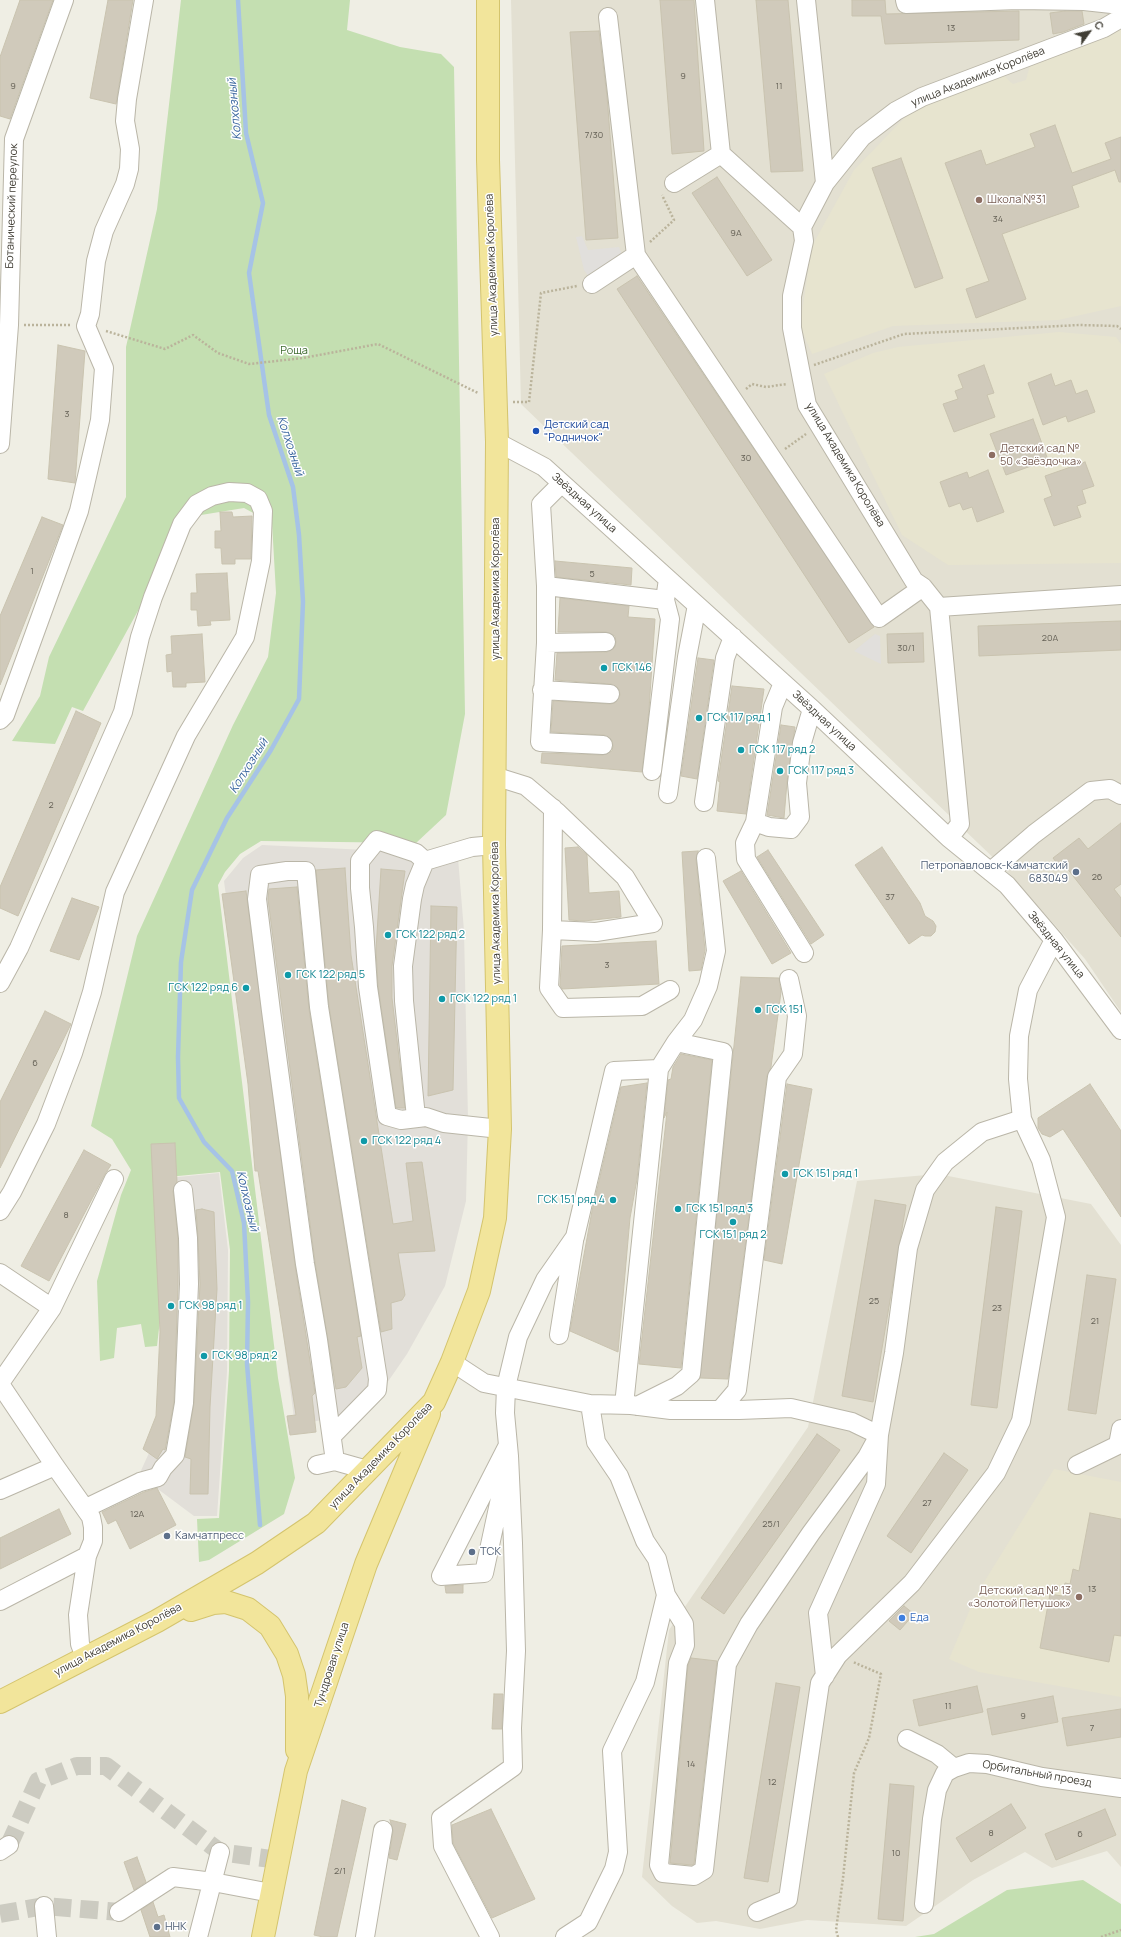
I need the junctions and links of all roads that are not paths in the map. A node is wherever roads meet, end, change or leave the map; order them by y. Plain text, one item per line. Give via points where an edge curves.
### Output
1 (64, 0) edge
2 (144, 0) edge
3 (488, 0) edge
4 (705, 0) edge
5 (806, 0) edge
6 (905, 0) edge
7 (1121, 5) edge
8 (608, 17) dead end
9 (1121, 18) edge
10 (721, 154) junction
11 (674, 183) road end
12 (825, 183) junction
13 (802, 227) junction
14 (636, 255) junction
15 (592, 284) road end
16 (497, 442) junction
17 (0, 444) edge
18 (562, 483) junction
19 (668, 578) junction
20 (546, 586) junction
21 (922, 587) junction
22 (1121, 596) edge
23 (665, 600) junction
24 (697, 605) junction
25 (939, 607) junction
26 (733, 637) junction
27 (606, 642) dead end
28 (546, 643) junction
29 (783, 683) junction
30 (542, 690) junction
31 (610, 694) dead end
32 (812, 709) junction
33 (0, 720) edge
34 (603, 745) dead end
35 (652, 771) dead end
36 (494, 776) junction
37 (668, 794) dead end
38 (1121, 795) edge
39 (704, 802) dead end
40 (553, 808) junction
41 (755, 822) junction
42 (949, 838) junction
43 (494, 845) junction
44 (706, 858) dead end
45 (424, 861) junction
46 (991, 871) junction
47 (552, 930) junction
48 (1054, 940) junction
49 (804, 953) dead end
50 (789, 979) dead end
51 (0, 983) edge
52 (670, 990) dead end
53 (1121, 1030) edge
54 (676, 1042) junction
55 (659, 1069) junction
56 (416, 1117) junction
57 (1022, 1119) junction
58 (500, 1129) junction
59 (114, 1179) dead end
60 (183, 1190) dead end
61 (0, 1211) edge
62 (575, 1237) junction
63 (0, 1273) edge
64 (52, 1308) junction
65 (559, 1335) dead end
66 (452, 1362) junction
67 (0, 1384) edge
68 (506, 1387) junction
69 (434, 1402) junction
70 (590, 1404) junction
71 (631, 1405) junction
72 (720, 1410) junction
73 (1121, 1429) edge
74 (879, 1435) junction
75 (332, 1436) junction
76 (508, 1450) junction
77 (335, 1461) junction
78 (317, 1465) dead end
79 (1077, 1465) dead end
80 (55, 1466) junction
81 (368, 1470) junction
82 (0, 1490) edge
83 (86, 1508) junction
84 (87, 1556) junction
85 (666, 1595) junction
86 (0, 1601) edge
87 (157, 1621) junction
88 (85, 1657) junction
89 (824, 1676) junction
90 (1, 1702) edge
91 (907, 1740) dead end
92 (954, 1768) junction
93 (296, 1772) junction
94 (1121, 1788) edge
95 (383, 1830) dead end
96 (220, 1852) dead end
97 (213, 1882) junction
98 (271, 1893) junction
99 (924, 1904) dead end
100 (44, 1906) dead end
101 (119, 1912) tunnel mouth
102 (757, 1912) dead end
103 (47, 1937) edge
104 (198, 1937) edge
105 (263, 1937) edge
106 (365, 1937) edge
107 (490, 1937) edge
108 (565, 1937) edge

1 - 17 street, Ботанический переулок via 14,140 9,325
2 - 33 street via 127,99 125,121 130,149 128,169 125,184 104,231 96,261 90,314 86,326 104,368 100,420 79,511 5,715
3 - 16 main road, улица Академика Королёва via 488,160
4 - 10 street
5 - 12 street
6 - 7 street via 906,4 1018,0 1084,1
8 - 14 street
9 - 12 street, улица Академика Королёва via 1104,28 922,97 896,111 862,137
10 - 11 street
10 - 13 street
12 - 13 street, улица Академика Королёва
13 - 21 street, улица Академика Королёва via 804,241 792,296 792,328 806,405 914,581
14 - 15 street
14 - 21 street via 879,618
16 - 18 street, Звёздная улица via 544,467
16 - 36 main road, улица Академика Королёва
18 - 19 street, Звёздная улица
18 - 20 street via 541,504
19 - 23 street
19 - 24 street, Звёздная улица
20 - 23 street
20 - 28 street
21 - 25 street, улица Академика Королёва
22 - 25 street
23 - 35 street via 670,618
24 - 26 street, Звёздная улица
24 - 37 street
25 - 42 street via 960,824
26 - 29 street, Звёздная улица
26 - 39 street via 725,658
27 - 28 street
28 - 30 street
29 - 32 street, Звёздная улица
29 - 41 street via 773,707
30 - 31 street
30 - 34 street via 540,742
32 - 41 street via 802,743 797,783 800,817 791,829 769,827
32 - 42 street, Звёздная улица
36 - 40 street via 526,786
36 - 43 main road, улица Академика Королёва
38 - 46 street via 1110,789 1091,791 1034,834
40 - 47 street
40 - 47 street via 625,877 653,923 596,932
41 - 49 street via 745,843 746,859
42 - 46 street, Звёздная улица
43 - 45 street via 472,847
43 - 58 main road, улица Академика Королёва
44 - 54 street via 716,951 708,986 694,1020
45 - 56 street via 412,899 404,966 404,1001
45 - 56 street via 416,854 377,840 360,861 368,987 387,1116 401,1120
46 - 48 street, Звёздная улица via 1007,885
47 - 52 street via 549,988 563,1008 642,1006
48 - 53 street, Звёздная улица
48 - 57 street via 1028,990 1019,1036 1018,1079
50 - 72 street via 798,1016 793,1054 777,1077 737,1390
51 - 61 street via 19,948 123,712 140,637 182,524 196,504 212,496 229,492 247,493 258,498 263,511 261,561 245,637 186,736 115,892 92,992 73,1053 46,1124
54 - 55 street
54 - 71 street via 723,1052 691,1374 677,1386
55 - 62 street via 614,1071
55 - 71 street
56 - 58 street
57 - 74 street via 982,1132 945,1162 925,1190 908,1248 894,1353
57 - 89 street via 1041,1160 1056,1217 1021,1421 996,1474 912,1583 838,1656
58 - 66 main road, улица Академика Королёва via 495,1218 479,1291
59 - 64 street
60 - 83 street via 189,1284 184,1403 175,1455 158,1477 140,1482
62 - 65 street
62 - 68 street via 545,1280 518,1336
63 - 64 street
64 - 67 street
66 - 68 street via 484,1383
66 - 69 main road, улица Академика Королёва
67 - 80 street
68 - 70 street
68 - 76 street
69 - 81 main road, улица Академика Королёва
69 - 93 main road, Тундровая улица via 366,1564
70 - 71 street
70 - 85 street via 596,1442 619,1476 645,1540 657,1559
71 - 72 street via 671,1410
72 - 74 street via 791,1408 852,1422
73 - 79 street via 1118,1445
74 - 85 street via 867,1457 749,1624 728,1664 704,1870 694,1876 663,1873 659,1865 678,1663 685,1645 684,1624
74 - 89 street via 876,1484 818,1613
75 - 75 street via 305,1264 257,899 260,875 287,871 306,871 319,1007 378,1379 377,1390
75 - 77 street
76 - 76 street via 441,1576 484,1573
76 - 107 street via 516,1650 513,1767 440,1818 443,1846
77 - 78 street
77 - 81 street
80 - 82 street
80 - 83 street
81 - 87 main road, улица Академика Королёва via 316,1523 257,1563
83 - 84 street via 91,1517 94,1534
84 - 86 street
84 - 88 street via 78,1615 80,1644
85 - 108 street via 645,1682 612,1751 618,1852 614,1869 588,1922
87 - 88 main road, улица Академика Королёва
87 - 93 main road via 213,1603 226,1602 248,1609 270,1626 287,1654 296,1689
88 - 90 main road, улица Академика Королёва
89 - 102 street via 820,1683 788,1899
91 - 92 street via 937,1754
92 - 94 street, Орбитальный проезд via 969,1763 988,1764 1042,1777
92 - 99 street via 945,1773 937,1790
93 - 98 main road, Тундровая улица
95 - 106 street
96 - 97 street
97 - 98 street
97 - 101 street via 173,1878
97 - 104 street
98 - 105 main road, Тундровая улица
100 - 103 street

